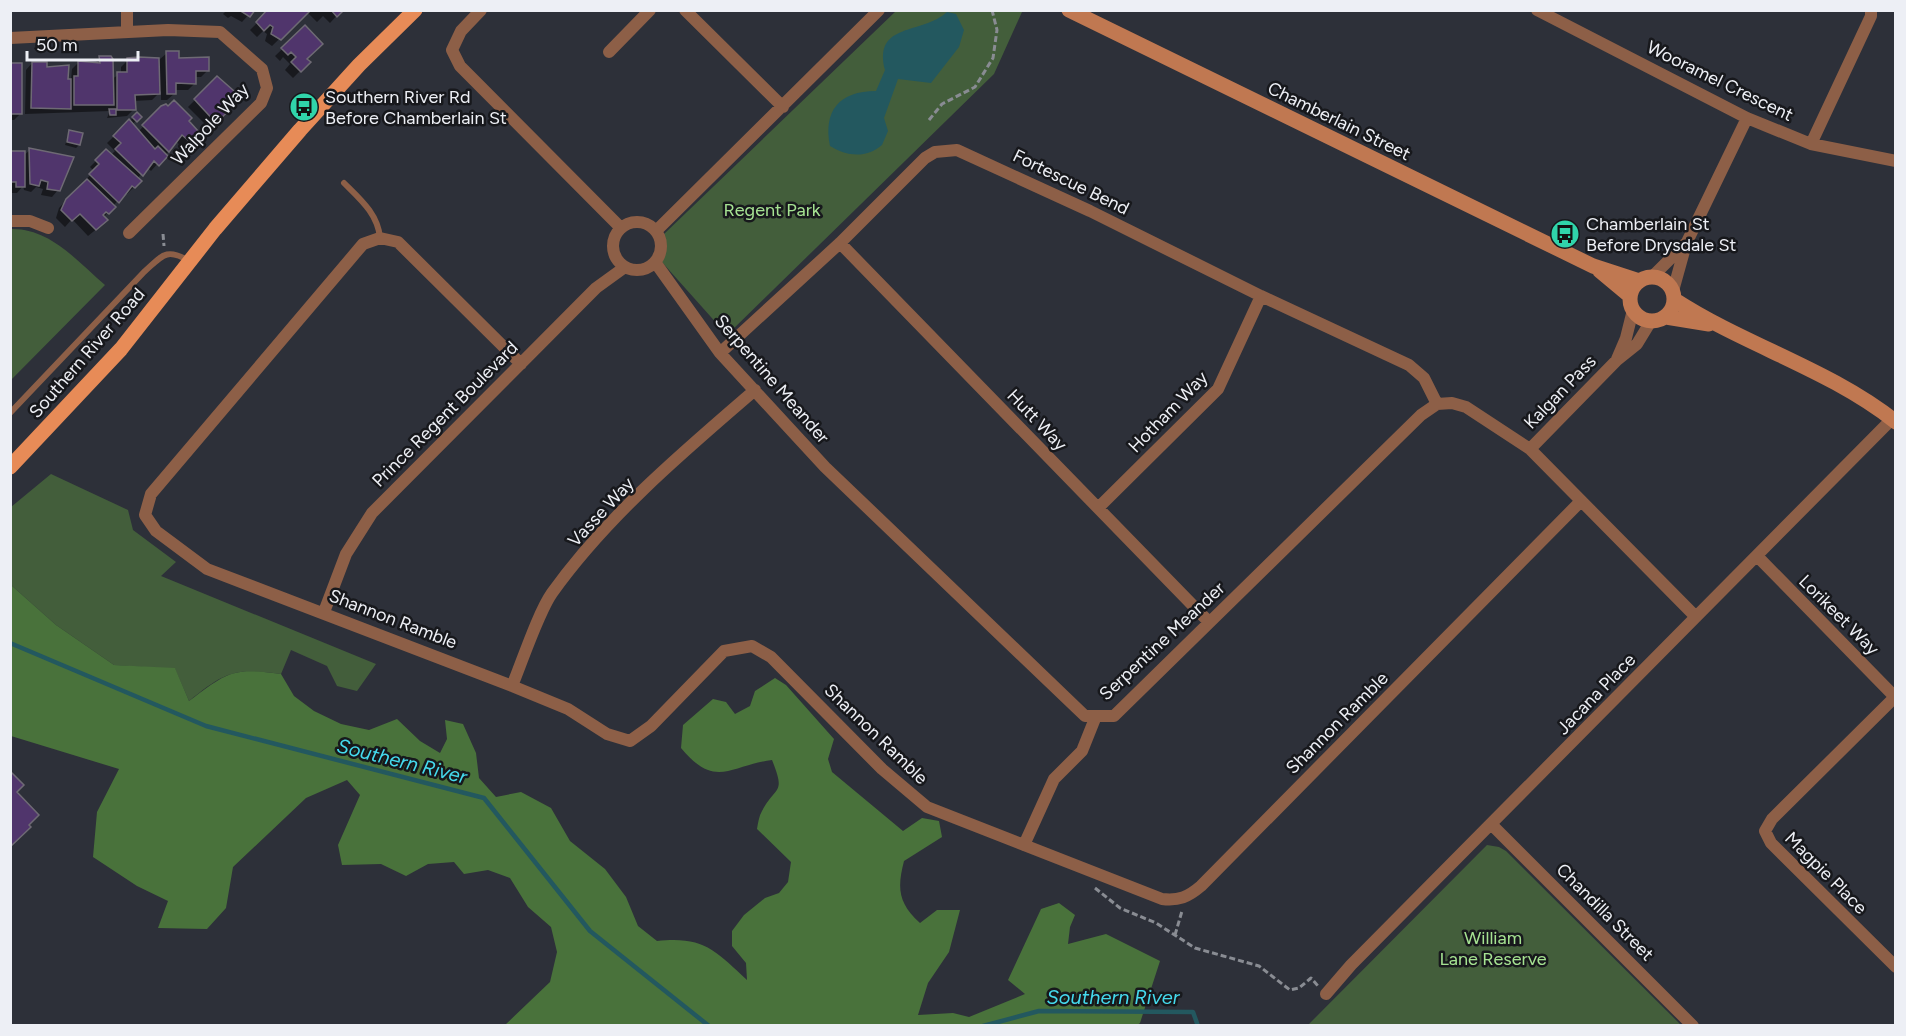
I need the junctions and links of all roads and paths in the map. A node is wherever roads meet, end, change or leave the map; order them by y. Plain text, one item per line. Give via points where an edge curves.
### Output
1 (127, 10) edge
2 (415, 10) edge
3 (481, 10) edge
4 (685, 10) edge
5 (879, 10) edge
6 (992, 10) edge
7 (1069, 10) edge
8 (1537, 10) edge
9 (1871, 10) edge
10 (643, 13) edge
11 (127, 31) junction
12 (10, 38) edge
13 (609, 52) dead end
14 (783, 107) junction
15 (1747, 118) junction
16 (929, 120) dead end
17 (1811, 144) junction
18 (1896, 161) edge
19 (344, 183) dead end
20 (10, 221) edge
21 (48, 228) dead end
22 (621, 228) junction
23 (656, 231) junction
24 (129, 233) dead end
25 (380, 238) junction
26 (840, 243) junction
27 (1686, 244) junction
28 (190, 261) junction
29 (655, 262) junction
30 (1593, 266) junction
31 (626, 267) junction
32 (1646, 279) junction
33 (1674, 295) junction
34 (1261, 296) junction
35 (1631, 303) junction
36 (1658, 319) junction
37 (1718, 326) junction
38 (720, 353) junction
39 (1617, 360) junction
40 (521, 364) junction
41 (755, 390) junction
42 (1437, 404) junction
43 (10, 413) edge
44 (1894, 421) edge
45 (1530, 449) junction
46 (10, 467) edge
47 (1580, 502) junction
48 (1098, 508) junction
49 (1758, 558) junction
50 (324, 612) junction
51 (1696, 617) junction
52 (1209, 622) junction
53 (512, 686) junction
54 (1895, 697) edge
55 (1096, 716) junction
56 (1492, 825) junction
57 (1024, 845) junction
58 (1098, 874) junction
59 (1180, 899) junction
60 (1175, 935) junction
61 (1896, 967) edge
62 (1326, 994) joint
63 (1693, 1026) edge

1 - 11 street
2 - 28 main road, Southern River Road via 359,65
3 - 22 street via 460,31 452,50 460,66
4 - 14 street
5 - 14 street
6 - 16 path via 997,30 993,58 975,87 942,104
7 - 30 main road, Chamberlain Street
8 - 15 street, Wooramel Crescent
9 - 17 street
10 - 13 street
11 - 12 street, Walpole Way
11 - 24 street, Walpole Way via 220,32 262,69 267,88 261,103
14 - 23 street
15 - 17 street, Wooramel Crescent
15 - 27 street
17 - 18 street, Wooramel Crescent
19 - 25 lane via 369,208
20 - 21 street via 30,221
22 - 23 street via 638,222
22 - 31 street via 614,238 614,252
23 - 29 street via 661,247
25 - 40 street via 398,242
25 - 50 street, Shannon Ramble via 363,244 151,494 145,514 156,531 195,563
26 - 34 street, Fortescue Bend via 925,158 935,152 957,150
26 - 38 street, Fortescue Bend
26 - 48 street, Hutt Way
27 - 32 street
27 - 33 street
28 - 43 lane, Southern River Road via 172,252 165,254
28 - 46 main road, Southern River Road via 121,349
29 - 31 street via 640,270
29 - 38 street, Serpentine Meander
30 - 32 main road, Chamberlain Street
30 - 35 main road, Chamberlain Street
31 - 40 street, Prince Regent Boulevard via 596,288
32 - 33 main road, Chamberlain Street via 1665,280
32 - 35 main road
33 - 36 main road
33 - 37 main road, Chamberlain Street
34 - 42 street, Fortescue Bend via 1409,365 1424,378
34 - 48 street, Hotham Way via 1218,389
35 - 36 main road, Chamberlain Street via 1637,316
35 - 39 street, Kalgan Pass via 1626,338
36 - 37 main road, Chamberlain Street
36 - 39 street, Kalgan Pass
37 - 44 main road, Chamberlain Street via 1832,381
38 - 41 street, Serpentine Meander
39 - 45 street, Kalgan Pass
40 - 50 street, Prince Regent Boulevard via 372,513 346,554
41 - 53 street, Vasse Way via 677,458 603,533 550,595
41 - 55 street, Serpentine Meander via 825,467 1085,716
42 - 45 street via 1466,407
42 - 52 street, Serpentine Meander via 1421,415
44 - 49 street, Jacana Place
45 - 47 street
47 - 51 street
47 - 59 street, Shannon Ramble via 1201,886
48 - 52 street, Hutt Way
49 - 51 street, Jacana Place
49 - 54 street, Lorikeet Way
50 - 53 street, Shannon Ramble
51 - 56 street, Jacana Place
52 - 55 street, Serpentine Meander via 1114,716
53 - 57 street, Shannon Ramble via 568,709 607,734 630,741 651,726 723,651 752,646 771,657 882,769 927,807
54 - 61 street, Magpie Place via 1772,819 1765,831 1771,843
55 - 57 street via 1082,751 1054,779
56 - 62 street, Jacana Place
56 - 63 street, Chandilla Street
57 - 58 street, Shannon Ramble
58 - 59 street, Shannon Ramble via 1162,899
58 - 60 path via 1096,890 1120,908
59 - 60 path via 1183,907
60 - 62 path via 1213,955 1259,966 1290,990 1311,978

